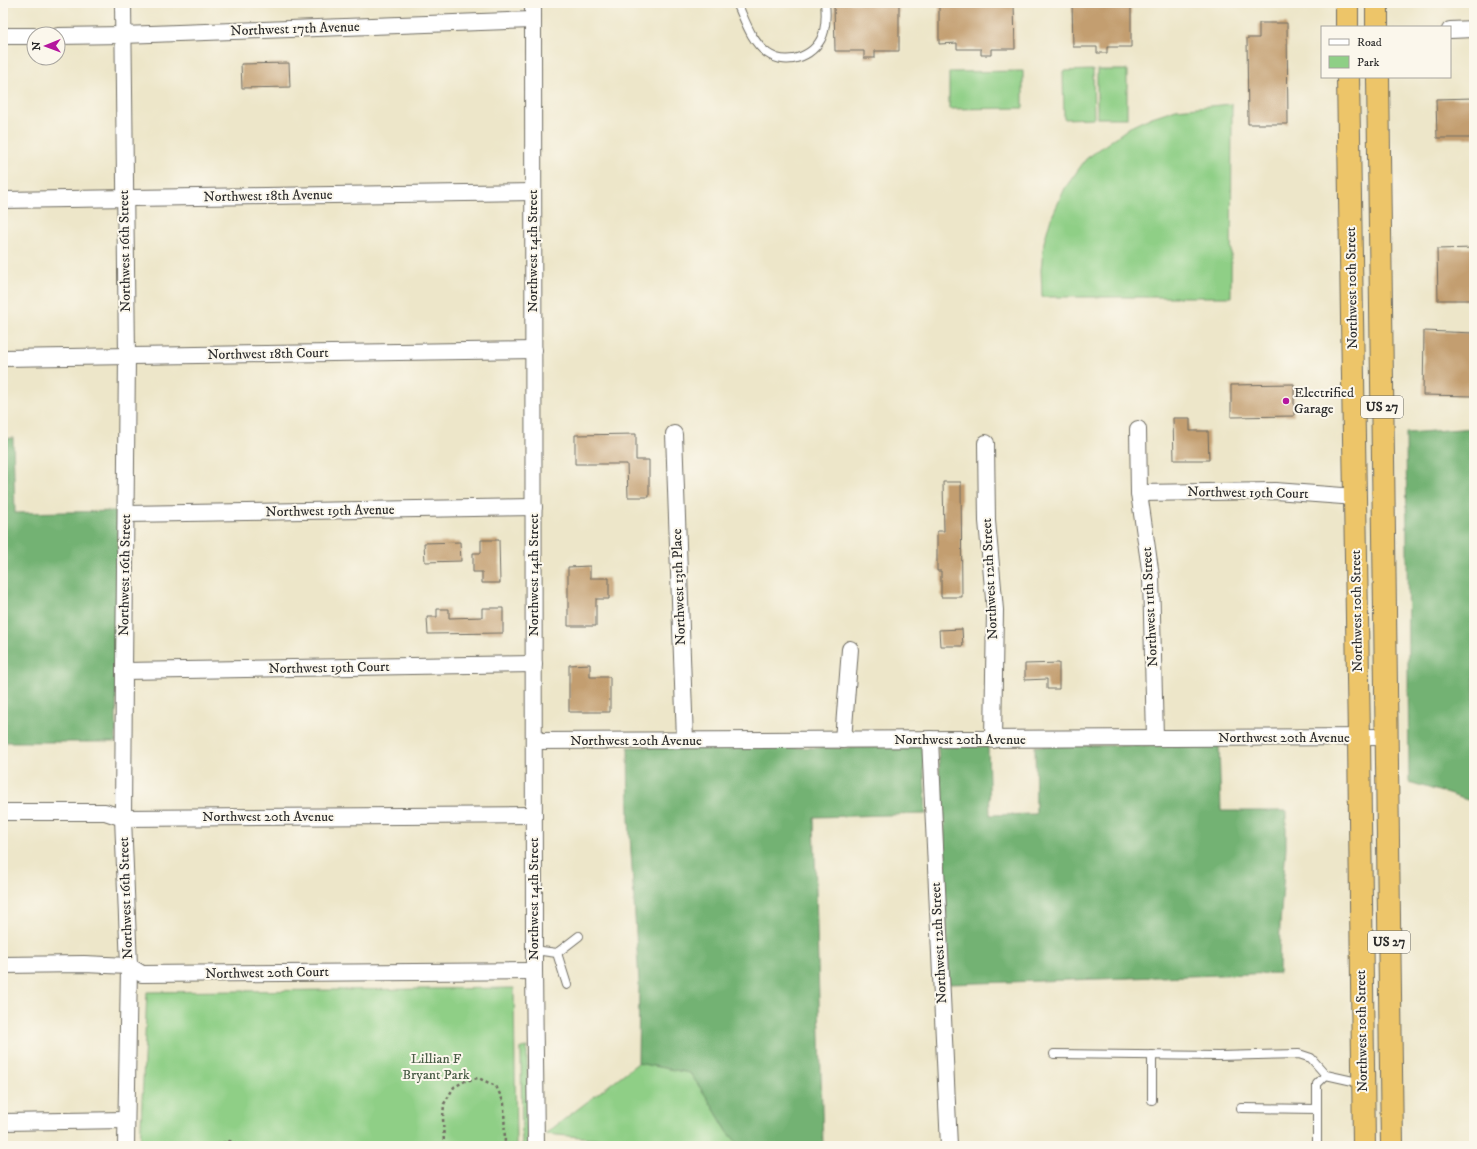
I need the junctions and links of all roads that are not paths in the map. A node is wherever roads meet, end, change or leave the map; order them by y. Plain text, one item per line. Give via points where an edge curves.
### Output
1 (123, 3) edge
2 (533, 3) edge
3 (737, 3) edge
4 (825, 3) edge
5 (1347, 3) edge
6 (1376, 3) edge
7 (533, 20) junction
8 (1347, 26) edge
9 (1377, 26) edge
10 (1474, 29) edge
11 (1451, 30) edge
12 (123, 35) junction
13 (3, 36) edge
14 (26, 36) edge
15 (66, 36) edge
16 (1348, 78) edge
17 (1378, 78) edge
18 (533, 192) junction
19 (124, 198) junction
20 (3, 200) edge
21 (534, 350) junction
22 (127, 356) junction
23 (3, 358) edge
24 (1382, 421) junction
25 (1354, 422) junction
26 (1138, 429) dead end
27 (674, 434) dead end
28 (986, 443) dead end
29 (1139, 493) junction
30 (1356, 497) junction
31 (534, 507) junction
32 (126, 514) junction
33 (850, 649) dead end
34 (534, 664) junction
35 (124, 671) junction
36 (1386, 737) junction
37 (1156, 738) junction
38 (1359, 738) junction
39 (930, 739) junction
40 (685, 740) junction
41 (843, 740) junction
42 (993, 740) junction
43 (534, 741) junction
44 (3, 812) edge
45 (534, 815) junction
46 (123, 818) junction
47 (579, 936) dead end
48 (534, 950) junction
49 (557, 953) junction
50 (3, 965) edge
51 (129, 966) junction
52 (534, 971) junction
53 (567, 985) dead end
54 (1054, 1054) dead end
55 (1152, 1056) junction
56 (1326, 1075) junction
57 (1363, 1083) junction
58 (1152, 1100) dead end
59 (1241, 1108) dead end
60 (1317, 1109) junction
61 (126, 1120) junction
62 (3, 1122) edge
63 (1391, 1125) junction
64 (126, 1146) edge
65 (536, 1146) edge
66 (949, 1146) edge
67 (1317, 1146) edge
68 (1364, 1146) edge
69 (1392, 1146) edge

1 - 12 street, Northwest 16th Street
2 - 7 street, Northwest 14th Street
3 - 4 lane via 751,34 759,44 768,53 790,60 809,53 817,44 824,32
5 - 8 highway
6 - 9 highway
7 - 12 street, Northwest 17th Avenue
7 - 18 street, Northwest 14th Street
10 - 11 street
12 - 15 street, Northwest 17th Avenue
12 - 19 street, Northwest 16th Street
13 - 14 street
16 - 25 highway, Northwest 10th Street / US 27
17 - 24 highway, Northwest 10th Street / US 27
18 - 19 street, Northwest 18th Avenue
18 - 21 street, Northwest 14th Street
19 - 20 street, Northwest 18th Avenue
19 - 22 street, Northwest 16th Street
21 - 22 street, Northwest 18th Court
21 - 31 street, Northwest 14th Street
22 - 23 street, Northwest 18th Court
22 - 32 street, Northwest 16th Street
24 - 25 highway
24 - 36 highway, Northwest 10th Street / US 27
25 - 30 highway, Northwest 10th Street / US 27
26 - 29 street, Northwest 11th Street
27 - 40 street, Northwest 13th Place
28 - 42 street, Northwest 12th Street via 987,521 995,610
29 - 30 street, Northwest 19th Court via 1275,491
29 - 37 street, Northwest 11th Street via 1151,576
30 - 38 highway, Northwest 10th Street / US 27
31 - 32 street, Northwest 19th Avenue
31 - 34 street, Northwest 14th Street
32 - 35 street, Northwest 16th Street
33 - 41 street
34 - 35 street, Northwest 19th Court
34 - 43 street, Northwest 14th Street
35 - 46 street, Northwest 16th Street
36 - 38 street, Northwest 20th Avenue
36 - 63 highway, Northwest 10th Street / US 27
37 - 38 street, Northwest 20th Avenue
37 - 42 street, Northwest 20th Avenue
38 - 57 highway, Northwest 10th Street / US 27
39 - 41 street, Northwest 20th Avenue
39 - 42 street, Northwest 20th Avenue
39 - 66 street, Northwest 12th Street
40 - 41 street, Northwest 20th Avenue
40 - 43 street, Northwest 20th Avenue
43 - 45 street, Northwest 14th Street
44 - 46 street, Northwest 20th Avenue via 105,812
45 - 46 street, Northwest 20th Avenue
45 - 48 street, Northwest 14th Street
46 - 51 street, Northwest 16th Street
47 - 49 lane
48 - 49 lane
48 - 52 street, Northwest 14th Street
49 - 53 lane
50 - 51 street, Northwest 20th Court
51 - 52 street, Northwest 20th Court via 142,974
51 - 61 street, Northwest 16th Street
52 - 65 street, Northwest 14th Street
54 - 55 lane
55 - 56 lane via 1299,1054 1311,1058
55 - 58 lane
56 - 57 lane
56 - 60 lane via 1317,1084
57 - 63 highway via 1374,1090 1382,1100
57 - 68 highway, Northwest 10th Street / US 27
59 - 60 lane
60 - 67 lane
61 - 62 street
61 - 64 street, Northwest 16th Street
63 - 69 highway, Northwest 10th Street / US 27

